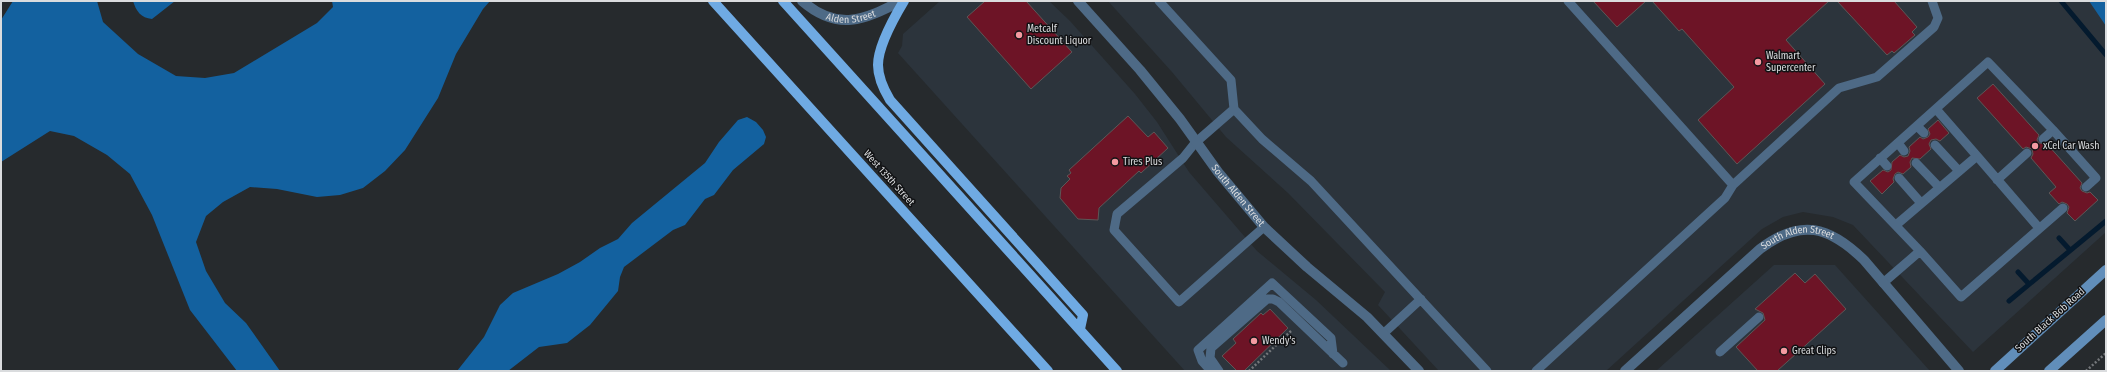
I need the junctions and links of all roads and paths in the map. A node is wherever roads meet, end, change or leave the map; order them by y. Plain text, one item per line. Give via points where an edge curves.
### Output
1 (713, 1) edge
2 (783, 1) edge
3 (802, 1) edge
4 (903, 1) edge
5 (1078, 1) edge
6 (1159, 1) edge
7 (1568, 1) edge
8 (1932, 1) edge
9 (1234, 109) junction
10 (1936, 109) junction
11 (1916, 126) junction
12 (2053, 130) junction
13 (1924, 133) dead end
14 (2043, 139) dead end
15 (1195, 143) junction
16 (1898, 143) junction
17 (1935, 145) dead end
18 (1904, 151) dead end
19 (2027, 154) dead end
20 (1977, 156) junction
21 (1880, 158) junction
22 (1916, 163) dead end
23 (1888, 166) dead end
24 (1959, 171) junction
25 (1898, 178) dead end
26 (1997, 180) junction
27 (1733, 185) junction
28 (1939, 187) junction
29 (2086, 187) dead end
30 (1921, 203) junction
31 (2063, 208) dead end
32 (1896, 225) junction
33 (1264, 227) junction
34 (2039, 228) junction
35 (1920, 252) junction
36 (2106, 270) edge
37 (1883, 283) junction
38 (1421, 299) junction
39 (1758, 317) dead end
40 (2106, 320) edge
41 (1294, 328) dead end
42 (1080, 330) junction
43 (1383, 334) junction
44 (1720, 352) dead end
45 (2106, 353) edge
46 (1333, 354) junction
47 (1343, 363) dead end
48 (1250, 370) edge
49 (1048, 371) edge
50 (1118, 371) edge
51 (1212, 371) edge
52 (1219, 371) edge
53 (1419, 371) edge
54 (1487, 371) edge
55 (1536, 371) edge
56 (1625, 371) edge
57 (1959, 371) edge
58 (1995, 371) edge
59 (2049, 371) edge
60 (2086, 371) edge

1 - 49 main road, West 135th Street
2 - 42 main road
3 - 4 street, Alden Street via 811,9 834,19 853,21
4 - 42 main road via 880,52 878,65 883,88 890,100 1083,315
5 - 15 street, South Alden Street via 1140,70 1180,119
6 - 9 lane via 1231,80
7 - 27 lane
8 - 27 lane via 1938,18 1934,27 1877,77 1839,88
9 - 15 lane
9 - 38 lane via 1262,139 1311,181
10 - 11 lane
10 - 12 lane via 1988,62
10 - 20 lane
11 - 13 lane
11 - 16 lane
12 - 14 lane
12 - 29 lane via 2096,178
15 - 33 street, South Alden Street
15 - 33 lane via 1183,158 1117,214 1114,230 1180,302
16 - 18 lane
16 - 21 lane
17 - 24 lane
19 - 26 lane
20 - 24 lane
20 - 26 lane
21 - 23 lane
21 - 32 lane via 1854,182
22 - 28 lane
24 - 28 lane
25 - 30 lane
26 - 34 lane
27 - 55 lane via 1725,198
28 - 30 lane
30 - 32 lane
31 - 34 lane
32 - 35 lane
33 - 43 street, South Alden Street
34 - 35 lane via 1961,297
35 - 37 lane
36 - 58 main road, South Black Bob Road
37 - 56 street, South Alden Street via 1847,244 1826,232 1804,229 1787,232 1772,239 1760,249
37 - 57 street, South Alden Street
38 - 43 lane
38 - 54 lane
39 - 44 lane
40 - 59 main road
41 - 48 path
42 - 50 main road
43 - 53 street, South Alden Street
45 - 60 path
46 - 47 lane
46 - 51 lane via 1331,338 1272,283 1198,350 1202,361
46 - 52 lane via 1279,302 1267,299 1211,348 1210,358

